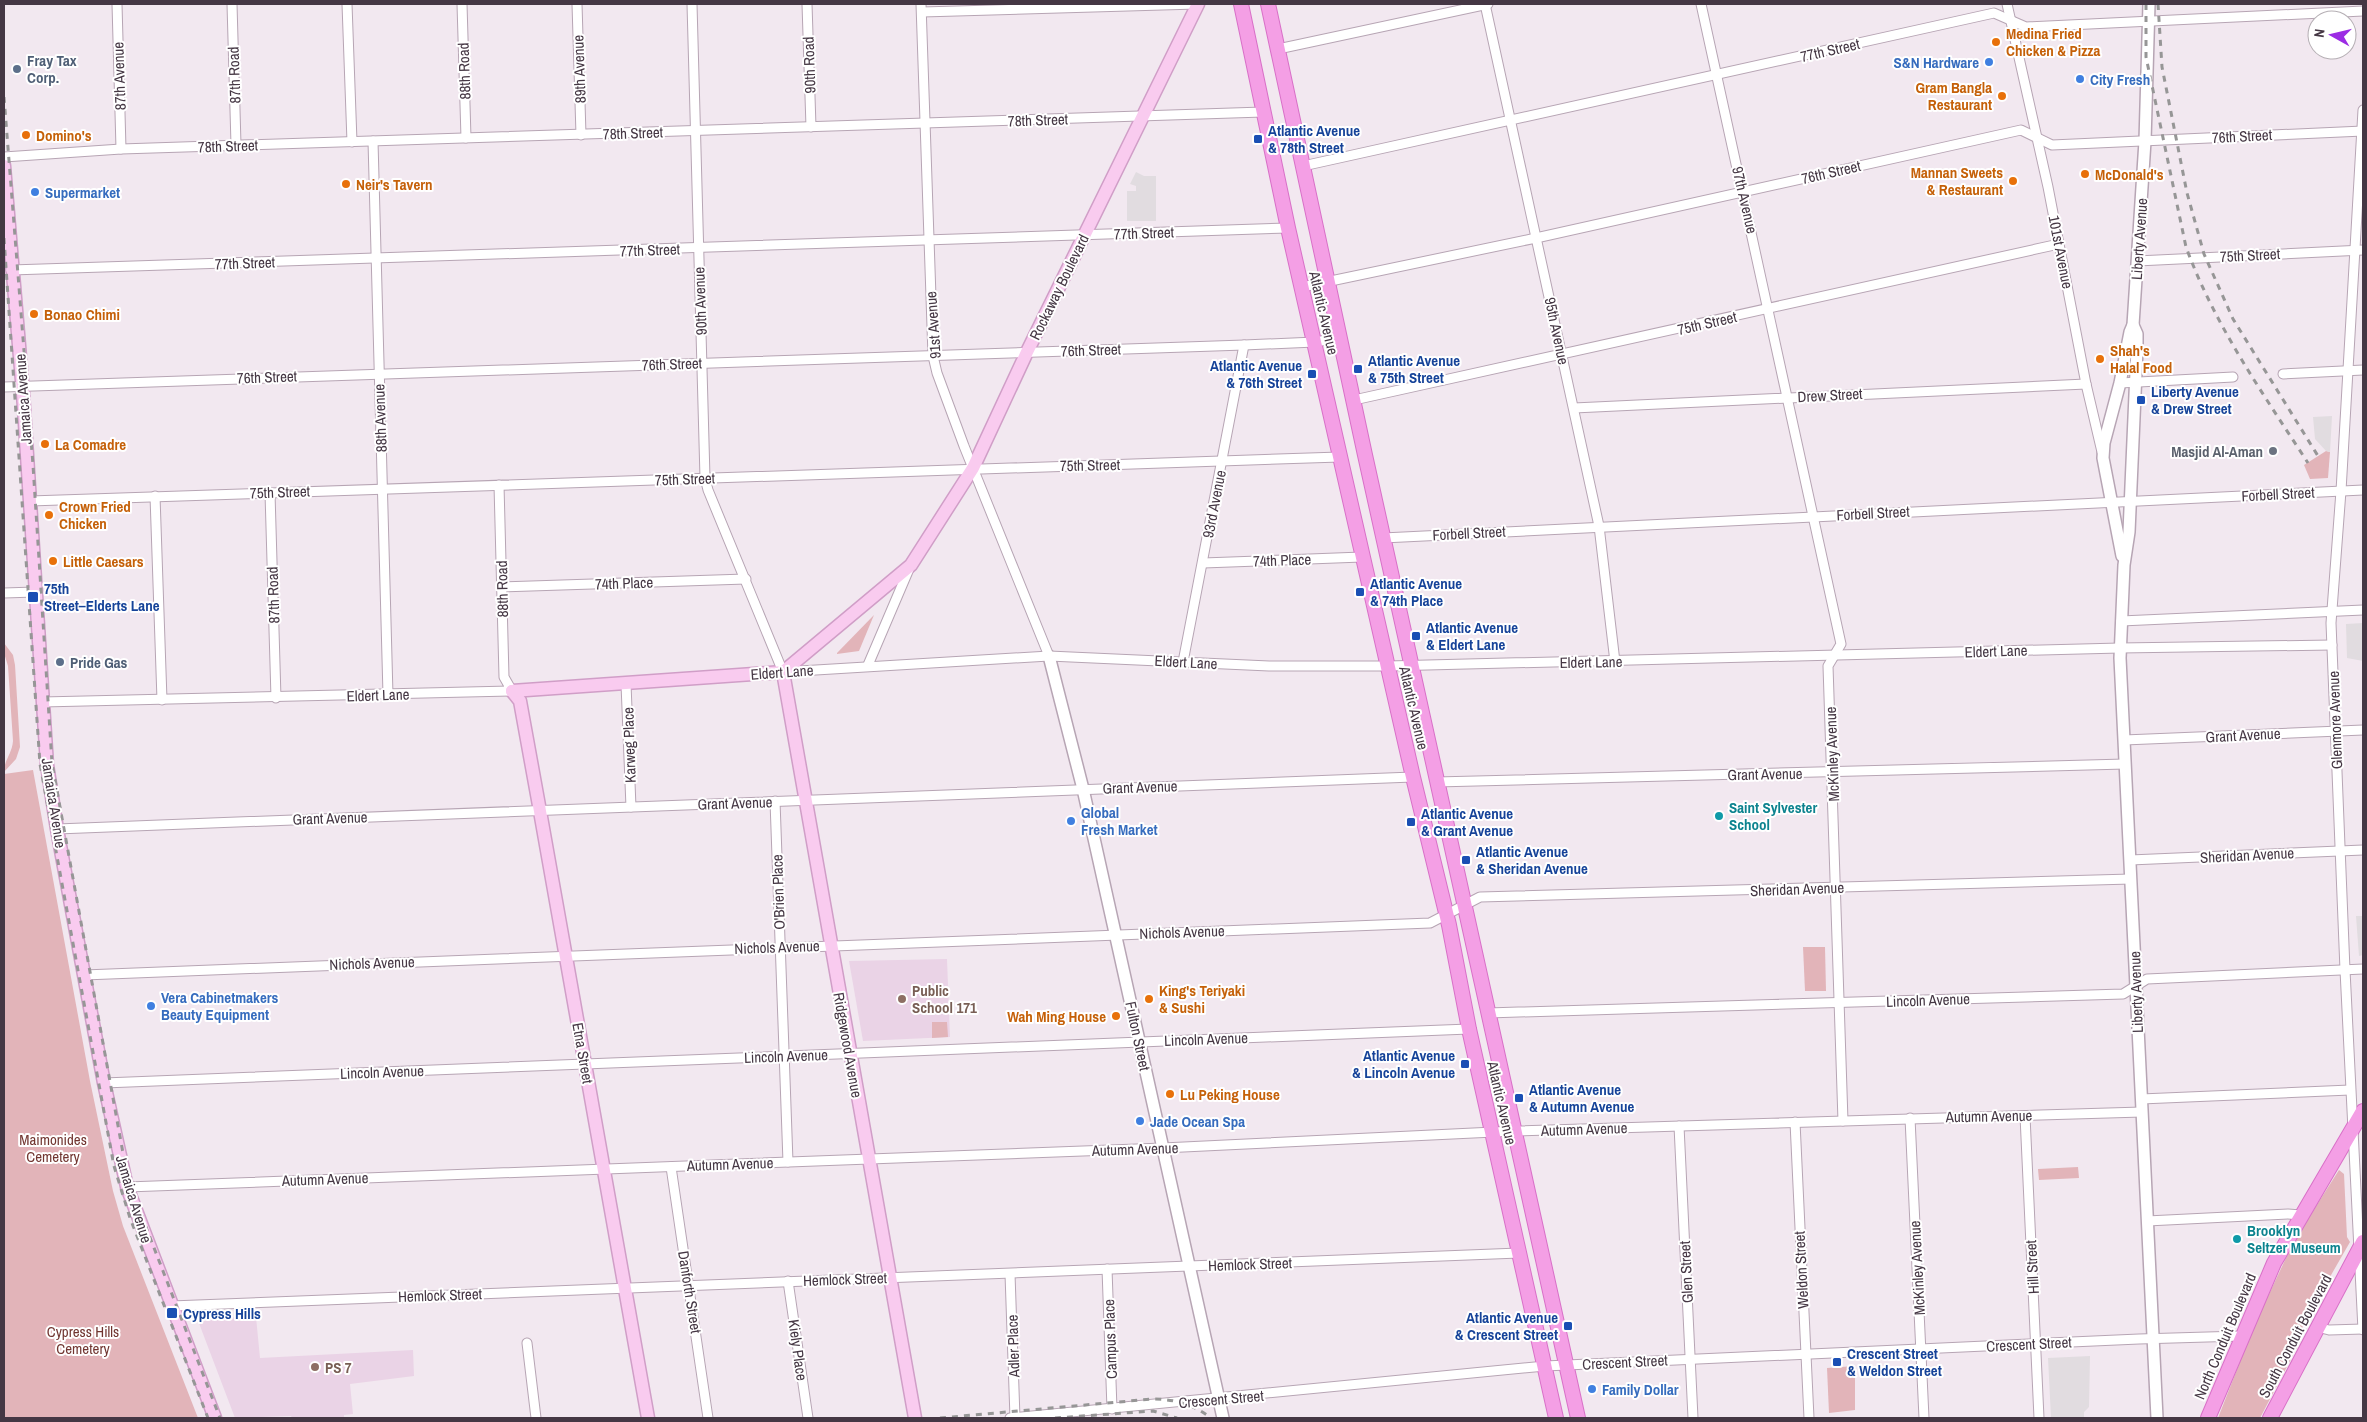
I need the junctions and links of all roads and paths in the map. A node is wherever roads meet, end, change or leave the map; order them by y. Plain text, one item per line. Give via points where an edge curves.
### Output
1 (117, 4) edge
2 (232, 4) edge
3 (347, 4) edge
4 (462, 4) edge
5 (577, 4) edge
6 (692, 4) edge
7 (807, 4) edge
8 (1198, 4) edge
9 (1241, 4) edge
10 (1268, 4) edge
11 (1486, 4) edge
12 (1701, 4) edge
13 (2007, 4) edge
14 (2149, 4) edge
15 (922, 8) edge
16 (2363, 11) edge
17 (2011, 19) junction
18 (2148, 19) junction
19 (1278, 49) junction
20 (1717, 75) junction
21 (2363, 110) edge
22 (1263, 112) junction
23 (1142, 116) junction
24 (1511, 121) junction
25 (925, 123) junction
26 (811, 127) junction
27 (696, 131) junction
28 (2363, 131) edge
29 (581, 134) junction
30 (466, 138) junction
31 (2037, 138) junction
32 (372, 141) junction
33 (2145, 141) junction
34 (352, 142) junction
35 (236, 146) junction
36 (121, 149) junction
37 (4, 156) edge
38 (4, 166) edge
39 (1303, 166) junction
40 (4, 187) edge
41 (1743, 192) junction
42 (1288, 228) junction
43 (1084, 236) junction
44 (1536, 238) junction
45 (929, 241) junction
46 (2060, 244) junction
47 (699, 248) junction
48 (2359, 250) edge
49 (374, 259) junction
50 (2138, 261) junction
51 (9, 278) edge
52 (1328, 283) junction
53 (1302, 288) junction
54 (1769, 309) junction
55 (2133, 325) junction
56 (1339, 338) junction
57 (1315, 342) junction
58 (1244, 345) junction
59 (1027, 352) junction
60 (1562, 355) junction
61 (933, 356) junction
62 (702, 363) junction
63 (2363, 370) edge
64 (2348, 371) junction
65 (378, 374) junction
66 (2283, 374) dead end
67 (2234, 377) dead end
68 (2135, 382) junction
69 (2120, 383) junction
70 (2086, 384) junction
71 (22, 385) junction
72 (4, 388) edge
73 (1788, 397) junction
74 (1354, 400) junction
75 (1574, 408) junction
76 (1340, 457) junction
77 (2103, 458) junction
78 (1221, 462) junction
79 (973, 468) junction
80 (705, 478) junction
81 (499, 485) junction
82 (382, 489) junction
83 (2363, 490) edge
84 (2341, 491) junction
85 (270, 493) junction
86 (155, 496) junction
87 (30, 501) junction
88 (2128, 501) junction
89 (2112, 502) junction
90 (1815, 516) junction
91 (1599, 526) junction
92 (1383, 538) junction
93 (1362, 557) junction
94 (1203, 563) junction
95 (911, 564) junction
96 (2124, 565) junction
97 (746, 579) junction
98 (502, 587) junction
99 (35, 592) junction
100 (4, 593) edge
101 (2363, 610) edge
102 (2332, 611) junction
103 (2121, 621) junction
104 (2332, 644) junction
105 (2120, 648) junction
106 (1049, 656) junction
107 (1835, 656) junction
108 (1183, 662) junction
109 (1615, 662) junction
110 (868, 665) junction
111 (1411, 665) junction
112 (1388, 666) junction
113 (783, 672) junction
114 (626, 684) junction
115 (512, 691) junction
116 (388, 695) junction
117 (276, 698) junction
118 (162, 700) junction
119 (42, 702) junction
120 (2363, 730) edge
121 (2335, 731) junction
122 (2124, 740) junction
123 (2124, 764) junction
124 (1832, 772) junction
125 (1413, 777) junction
126 (1436, 782) junction
127 (1083, 789) junction
128 (805, 800) junction
129 (775, 801) junction
130 (631, 807) junction
131 (540, 810) junction
132 (58, 829) junction
133 (2340, 850) junction
134 (2363, 850) edge
135 (2130, 860) junction
136 (2131, 879) junction
137 (1836, 888) junction
138 (1465, 904) junction
139 (1446, 914) junction
140 (1116, 934) junction
141 (830, 945) junction
142 (780, 947) junction
143 (566, 955) junction
144 (2363, 969) edge
145 (2345, 970) junction
146 (84, 974) junction
147 (2136, 986) junction
148 (1839, 1003) junction
149 (1488, 1014) junction
150 (1469, 1029) junction
151 (1139, 1042) junction
152 (850, 1054) junction
153 (784, 1056) junction
154 (585, 1064) junction
155 (104, 1083) junction
156 (2350, 1090) junction
157 (2141, 1099) junction
158 (2363, 1111) edge
159 (2142, 1112) junction
160 (2026, 1116) junction
161 (1910, 1118) junction
162 (1843, 1120) junction
163 (1794, 1122) junction
164 (1680, 1126) junction
165 (2352, 1130) junction
166 (1515, 1131) junction
167 (1492, 1134) junction
168 (1163, 1148) junction
169 (869, 1159) junction
170 (788, 1162) junction
171 (671, 1167) junction
172 (604, 1169) junction
173 (127, 1187) junction
174 (2301, 1215) junction
175 (2147, 1222) junction
176 (2361, 1246) edge
177 (1519, 1253) junction
178 (1189, 1266) junction
179 (1107, 1269) junction
180 (1010, 1274) junction
181 (890, 1278) junction
182 (788, 1281) junction
183 (689, 1285) junction
184 (625, 1288) junction
185 (171, 1306) junction
186 (2317, 1327) junction
187 (2363, 1329) edge
188 (2241, 1336) junction
189 (2152, 1338) junction
190 (527, 1343) dead end
191 (2036, 1344) junction
192 (1921, 1349) junction
193 (1806, 1354) junction
194 (1691, 1359) junction
195 (1566, 1365) junction
196 (1545, 1366) junction
197 (1219, 1399) junction
198 (1112, 1409) junction
199 (215, 1418) edge
200 (536, 1418) edge
201 (648, 1418) edge
202 (708, 1418) edge
203 (808, 1418) edge
204 (915, 1418) edge
205 (1010, 1418) edge
206 (1014, 1418) edge
207 (1223, 1418) edge
208 (1556, 1418) edge
209 (1578, 1418) edge
210 (1693, 1418) edge
211 (1809, 1418) edge
212 (1924, 1418) edge
213 (2039, 1418) edge
214 (2157, 1418) edge
215 (2208, 1418) edge
216 (2270, 1418) edge

1 - 36 street, 87th Avenue
2 - 35 street, 87th Road
3 - 34 street
4 - 30 street, 88th Road
5 - 29 street, 89th Avenue
6 - 27 street, 90th Avenue
7 - 26 street, 90th Road
8 - 15 street
8 - 23 main road, Rockaway Boulevard
9 - 22 main road, Atlantic Avenue
10 - 19 main road, Atlantic Avenue
11 - 19 street
11 - 24 street, 95th Avenue
12 - 20 street, 97th Avenue
13 - 17 street, 101st Avenue
14 - 18 street, Liberty Avenue
15 - 25 street, 91st Avenue
16 - 18 street, 77th Street
17 - 18 street, 77th Street via 2026,26
17 - 20 street, 77th Street via 1994,13
17 - 31 street, 101st Avenue
18 - 33 street, Liberty Avenue
19 - 39 main road, Atlantic Avenue
20 - 24 street, 77th Street
20 - 41 street, 97th Avenue
21 - 28 street, Glenmore Avenue
22 - 23 street, 78th Street
22 - 42 main road, Atlantic Avenue
23 - 25 street, 78th Street
23 - 43 main road, Rockaway Boulevard
24 - 39 street, 77th Street
24 - 44 street, 95th Avenue
25 - 26 street, 78th Street
25 - 45 street, 91st Avenue
26 - 27 street, 78th Street
27 - 29 street, 78th Street
27 - 47 street, 90th Avenue
28 - 33 street, 76th Street
28 - 48 street, Glenmore Avenue
29 - 30 street, 78th Street
30 - 32 street, 78th Street
31 - 33 street, 76th Street via 2052,145
31 - 41 street, 76th Street via 2021,130
31 - 46 street, 101st Avenue
32 - 34 street, 78th Street
32 - 49 street, 88th Avenue
33 - 50 street, Liberty Avenue
34 - 35 street, 78th Street
35 - 36 street, 78th Street
36 - 37 street, 78th Street
38 - 40 main road, Jamaica Avenue
39 - 52 main road, Atlantic Avenue
40 - 51 main road, Jamaica Avenue
41 - 44 street, 76th Street
41 - 54 street, 97th Avenue
42 - 43 street, 77th Street
42 - 53 main road, Atlantic Avenue
43 - 45 street, 77th Street
43 - 59 main road, Rockaway Boulevard
44 - 52 street, 76th Street
44 - 60 street, 95th Avenue
45 - 47 street, 77th Street
45 - 61 street, 91st Avenue
46 - 54 street, 75th Street
46 - 70 street, 101st Avenue
47 - 49 street, 77th Street
47 - 62 street, 90th Avenue
48 - 50 street, 75th Street
48 - 64 street, Glenmore Avenue
49 - 51 street, 77th Street
49 - 65 street, 88th Avenue
50 - 55 street, Liberty Avenue
51 - 71 main road, Jamaica Avenue
52 - 53 street, 76th Street
52 - 56 main road, Atlantic Avenue
53 - 57 main road, Atlantic Avenue
54 - 60 street, 75th Street
54 - 73 street, 97th Avenue
55 - 68 street, Liberty Avenue via 2136,334
55 - 69 street, Liberty Avenue
56 - 57 street, 76th Street
56 - 74 main road, Atlantic Avenue
57 - 58 street, 76th Street
57 - 76 main road, Atlantic Avenue
58 - 59 street, 76th Street
58 - 78 street, 93rd Avenue
59 - 61 street, 76th Street
59 - 79 main road, Rockaway Boulevard
60 - 74 street, 75th Street
60 - 75 street, 95th Avenue
61 - 62 street, 76th Street
61 - 79 street, 91st Avenue
62 - 65 street, 76th Street
62 - 80 street, 90th Avenue
63 - 64 street
64 - 66 street
64 - 84 street, Glenmore Avenue
65 - 71 street, 76th Street
65 - 82 street, 88th Avenue
67 - 68 street
68 - 69 street
68 - 88 street, Liberty Avenue
69 - 77 street, Liberty Avenue
70 - 73 street, Drew Street
70 - 77 street, 101st Avenue
71 - 72 street, 76th Street
71 - 87 main road, Jamaica Avenue
73 - 75 street, Drew Street
73 - 90 street, McKinley Avenue
74 - 92 main road, Atlantic Avenue
75 - 91 street, 95th Avenue
76 - 78 street, 75th Street
76 - 93 main road, Atlantic Avenue
77 - 89 street, 101st Avenue
78 - 79 street, 75th Street
78 - 94 street, 93rd Avenue
79 - 80 street, 75th Street
79 - 95 main road, Rockaway Boulevard
79 - 106 street, 91st Avenue
80 - 81 street, 75th Street
80 - 97 street, 90th Avenue
81 - 82 street, 75th Street
81 - 98 street, 88th Road
82 - 85 street, 75th Street
82 - 116 street, 88th Avenue
83 - 84 street, Forbell Street
84 - 88 street, Forbell Street
84 - 102 street, Glenmore Avenue
85 - 86 street, 75th Street
85 - 117 street, 87th Road
86 - 87 street, 75th Street
86 - 118 street
87 - 99 main road, Jamaica Avenue
88 - 89 street, Forbell Street
88 - 96 street, Liberty Avenue via 2129,532
89 - 90 street, Forbell Street
89 - 96 street, Liberty Avenue
90 - 91 street, Forbell Street
90 - 107 street, McKinley Avenue via 1842,644
91 - 92 street, Forbell Street
91 - 109 street, 95th Avenue
92 - 111 main road, Atlantic Avenue
93 - 94 street, 74th Place
93 - 112 main road, Atlantic Avenue
94 - 108 street, 93rd Avenue
95 - 110 street, Rockaway Boulevard
95 - 113 main road, Rockaway Boulevard
96 - 103 street, Liberty Avenue
97 - 98 street, 74th Place
97 - 113 street, 90th Avenue
98 - 115 street, 88th Road via 504,677
99 - 100 street
99 - 119 main road, Jamaica Avenue
101 - 102 street
102 - 103 street
102 - 104 street, Glenmore Avenue
103 - 105 street, Liberty Avenue
104 - 105 street, Eldert Lane
104 - 121 street, Glenmore Avenue
105 - 107 street, Eldert Lane
105 - 122 street, Liberty Avenue
106 - 108 street, Eldert Lane
106 - 110 street, Eldert Lane
106 - 127 street, Fulton Street
107 - 109 street, Eldert Lane
107 - 124 street, McKinley Avenue via 1828,666
108 - 112 street, Eldert Lane
109 - 111 street, Eldert Lane
110 - 113 street, Eldert Lane
111 - 112 street, Eldert Lane
111 - 126 main road, Atlantic Avenue
112 - 125 main road, Atlantic Avenue
113 - 114 main road, Eldert Lane
113 - 128 main road, Ridgewood Avenue
114 - 115 main road, Eldert Lane
114 - 130 street, Karweg Place
115 - 116 street, Eldert Lane
115 - 131 main road, Etna Street via 520,701
116 - 117 street, Eldert Lane
117 - 118 street, Eldert Lane
118 - 119 street, Eldert Lane
119 - 132 main road, Jamaica Avenue via 47,765
120 - 121 street, Grant Avenue
121 - 122 street, Grant Avenue
121 - 133 street, Glenmore Avenue
122 - 123 street, Liberty Avenue
123 - 124 street, Grant Avenue
123 - 135 street, Liberty Avenue
124 - 126 street, Grant Avenue
124 - 137 street, McKinley Avenue
125 - 127 street, Grant Avenue
125 - 139 main road, Atlantic Avenue
126 - 138 main road, Atlantic Avenue
127 - 128 street, Grant Avenue
127 - 140 street, Fulton Street
128 - 129 street, Grant Avenue
128 - 141 main road, Ridgewood Avenue
129 - 130 street, Grant Avenue
129 - 142 street, O'Brien Place
130 - 131 street, Grant Avenue
131 - 132 street, Grant Avenue
131 - 143 main road, Etna Street
132 - 146 main road, Jamaica Avenue
133 - 134 street, Sheridan Avenue
133 - 135 street, Sheridan Avenue
133 - 145 street, Glenmore Avenue
135 - 136 street, Liberty Avenue
136 - 137 street, Sheridan Avenue
136 - 147 street, Liberty Avenue
137 - 138 street, Sheridan Avenue via 1480,897
137 - 148 street, McKinley Avenue
138 - 139 street, Nichols Avenue
138 - 149 main road, Atlantic Avenue
139 - 140 street, Nichols Avenue via 1430,923
139 - 150 main road, Atlantic Avenue
140 - 141 street, Nichols Avenue
140 - 151 street, Fulton Street
141 - 142 street, Nichols Avenue
141 - 152 main road, Ridgewood Avenue
142 - 143 street, Nichols Avenue
142 - 153 street, O'Brien Place
143 - 146 street, Nichols Avenue
143 - 154 main road, Etna Street
144 - 145 street, Lincoln Avenue
145 - 147 street, Lincoln Avenue via 2147,979
145 - 156 street, Glenmore Avenue
146 - 155 main road, Jamaica Avenue
147 - 148 street, Lincoln Avenue via 2123,994
147 - 157 street, Liberty Avenue
148 - 149 street, Lincoln Avenue
148 - 162 street, McKinley Avenue
149 - 166 main road, Atlantic Avenue
150 - 151 street, Lincoln Avenue
150 - 167 main road, Atlantic Avenue
151 - 152 street, Lincoln Avenue
151 - 168 street, Fulton Street
152 - 153 street, Lincoln Avenue
152 - 169 main road, Ridgewood Avenue
153 - 154 street, Lincoln Avenue
153 - 170 street, O'Brien Place
154 - 155 street, Lincoln Avenue
154 - 172 main road, Etna Street
155 - 173 main road, Jamaica Avenue
156 - 157 street
156 - 165 street, Glenmore Avenue
157 - 159 street, Liberty Avenue
158 - 165 main road, North Conduit Boulevard
159 - 160 street, Autumn Avenue
159 - 175 street, Liberty Avenue
160 - 161 street, Autumn Avenue
160 - 191 street, Hill Street
161 - 162 street, Autumn Avenue
161 - 192 street, McKinley Avenue
162 - 163 street, Autumn Avenue
163 - 164 street, Autumn Avenue
163 - 193 street, Weldon Street
164 - 166 street, Autumn Avenue
164 - 194 street, Glen Street
165 - 174 main road, North Conduit Boulevard
165 - 176 street, Glenmore Avenue
166 - 167 street, Autumn Avenue
166 - 195 main road, Atlantic Avenue
167 - 168 street, Autumn Avenue
167 - 177 main road, Atlantic Avenue
168 - 169 street, Autumn Avenue
168 - 178 street, Fulton Street
169 - 170 street, Autumn Avenue
169 - 181 main road, Ridgewood Avenue
170 - 171 street, Autumn Avenue
171 - 172 street, Autumn Avenue
171 - 183 street, Danforth Street
172 - 173 street, Autumn Avenue
172 - 184 main road, Etna Street
173 - 185 main road, Jamaica Avenue
174 - 175 street
174 - 188 main road, North Conduit Boulevard via 2274,1263
175 - 189 street, Liberty Avenue
176 - 186 main road, South Conduit Boulevard
176 - 187 street, Glenmore Avenue
177 - 178 street, Hemlock Street
177 - 196 main road, Atlantic Avenue
178 - 179 street, Hemlock Street
178 - 197 street, Fulton Street
179 - 180 street, Hemlock Street
179 - 198 street, Campus Place
180 - 181 street, Hemlock Street
180 - 206 street, Adler Place
181 - 182 street, Hemlock Street
181 - 204 main road, Ridgewood Avenue
182 - 183 street, Hemlock Street
182 - 203 street, Kiely Place
183 - 184 street, Hemlock Street
183 - 202 street, Danforth Street
184 - 185 street, Hemlock Street
184 - 201 main road, Etna Street
185 - 199 main road, Jamaica Avenue
186 - 187 street
186 - 216 main road, South Conduit Boulevard
188 - 189 street, Crescent Street
188 - 215 main road, North Conduit Boulevard
189 - 191 street, Crescent Street
189 - 214 street, Liberty Avenue
190 - 200 street
191 - 192 street, Crescent Street
191 - 213 street, Hill Street
192 - 193 street, Crescent Street
192 - 212 street, McKinley Avenue
193 - 194 street, Crescent Street
193 - 211 street, Weldon Street
194 - 195 street, Crescent Street
194 - 210 street, Glen Street
195 - 196 street, Crescent Street
195 - 209 main road, Atlantic Avenue
196 - 197 street, Crescent Street
196 - 208 main road, Atlantic Avenue
197 - 198 street, Crescent Street
197 - 207 street, Fulton Street
198 - 206 street, Crescent Street
205 - 206 street, Crescent Street

